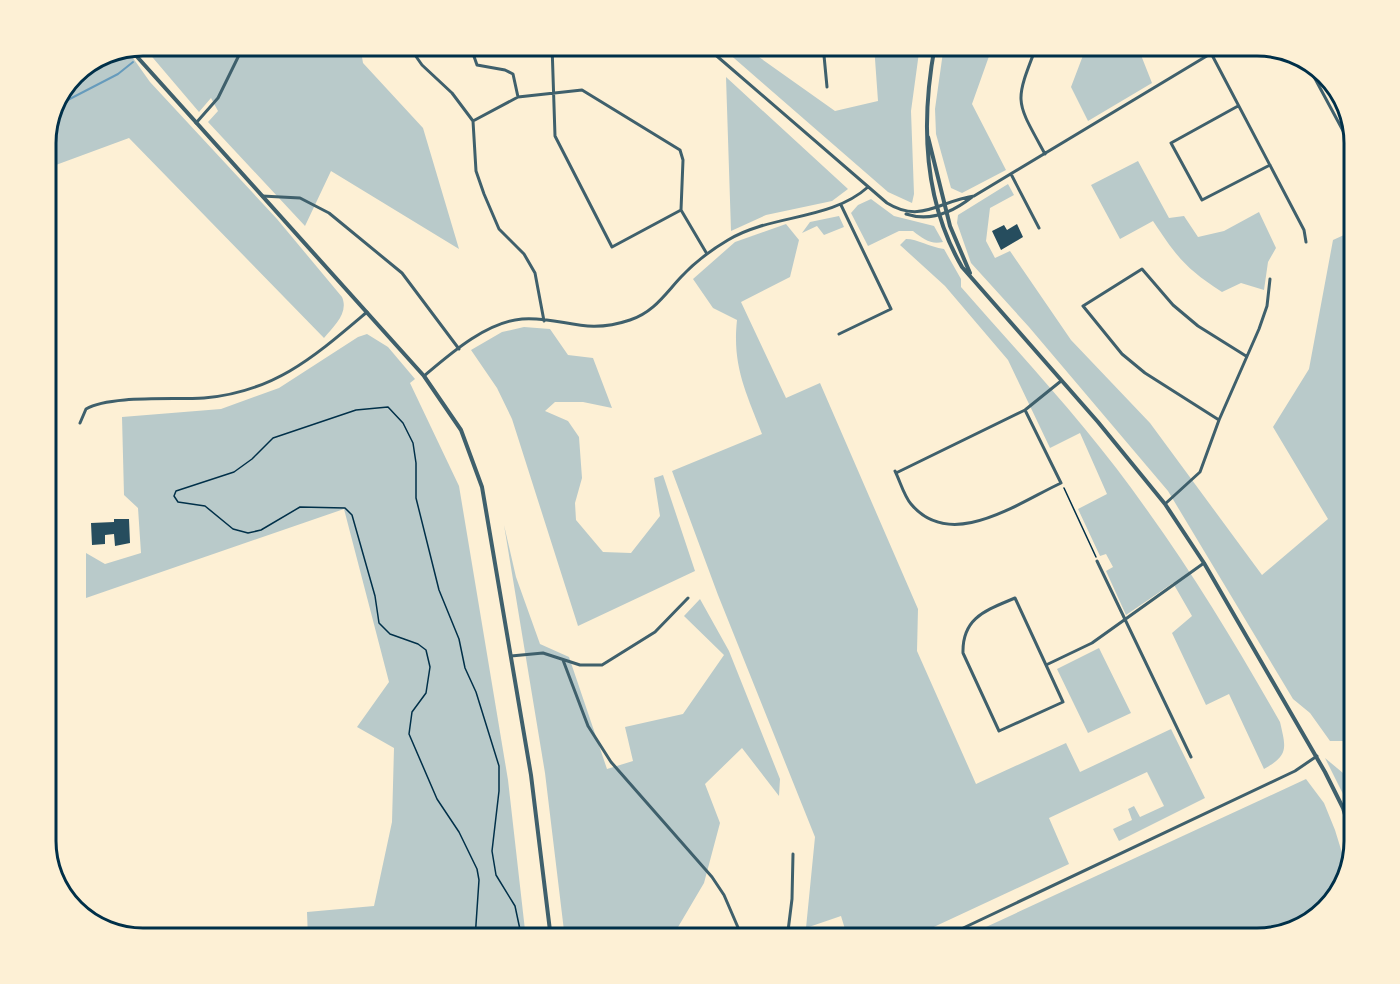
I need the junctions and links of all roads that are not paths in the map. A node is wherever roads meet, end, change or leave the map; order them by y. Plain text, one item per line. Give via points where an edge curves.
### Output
1 (137, 56) edge
2 (239, 56) edge
3 (416, 56) edge
4 (474, 56) edge
5 (552, 56) edge
6 (717, 56) edge
7 (824, 56) edge
8 (934, 56) edge
9 (1033, 56) edge
10 (1210, 56) edge
11 (1213, 56) edge
12 (1314, 76) edge
13 (827, 87) dead end
14 (552, 92) junction
15 (518, 97) junction
16 (1238, 106) junction
17 (473, 121) junction
18 (196, 123) junction
19 (927, 126) junction
20 (1343, 131) edge
21 (1046, 154) junction
22 (1270, 165) junction
23 (1011, 174) junction
24 (868, 187) junction
25 (262, 196) junction
26 (974, 196) junction
27 (841, 205) junction
28 (944, 205) junction
29 (937, 208) junction
30 (681, 210) junction
31 (900, 211) junction
32 (947, 213) junction
33 (939, 215) junction
34 (1039, 228) dead end
35 (1306, 242) dead end
36 (707, 254) junction
37 (1270, 279) dead end
38 (976, 284) junction
39 (367, 312) junction
40 (544, 321) junction
41 (839, 334) dead end
42 (459, 349) junction
43 (1246, 356) junction
44 (424, 376) junction
45 (1061, 381) junction
46 (1025, 410) junction
47 (1219, 420) junction
48 (80, 423) dead end
49 (1165, 504) junction
50 (1097, 561) road end
51 (1204, 563) junction
52 (688, 598) dead end
53 (1124, 620) junction
54 (511, 656) junction
55 (563, 660) junction
56 (1046, 665) junction
57 (1317, 756) junction
58 (1191, 757) dead end
59 (1344, 814) edge
60 (793, 854) dead end
61 (550, 928) edge
62 (738, 928) edge
63 (788, 928) edge
64 (963, 928) edge

1 - 18 street
2 - 18 street via 219,98
3 - 17 street
4 - 15 street via 477,65 513,74
5 - 14 street
6 - 24 street
7 - 13 street
8 - 19 street
9 - 21 street via 1019,104
10 - 21 street
11 - 16 street
12 - 20 street
14 - 15 street
14 - 30 street via 582,90 680,150
14 - 30 street via 555,136 612,247
15 - 17 street
16 - 22 street
16 - 22 street via 1171,143 1181,162 1202,200
17 - 40 street via 476,171 484,195 499,229 524,254 535,273
18 - 25 street
19 - 28 street
19 - 29 street via 928,165
21 - 23 street
22 - 35 street via 1304,230
23 - 26 street
23 - 34 street
24 - 27 street
24 - 31 street
25 - 39 street
25 - 42 street via 300,198 329,213 402,273
26 - 28 street
26 - 32 street
27 - 36 street via 767,222
27 - 41 street via 891,309
28 - 29 street
28 - 32 street
29 - 31 street
29 - 33 street
30 - 36 street
31 - 33 street via 921,217
32 - 33 street
32 - 38 street
33 - 38 street via 955,255
36 - 40 street via 656,306 632,320 591,328
37 - 43 street via 1267,306
38 - 45 street
39 - 44 street
39 - 48 street via 318,354 265,385 205,398 103,402 86,409
40 - 42 street via 507,321
42 - 44 street
43 - 47 street
43 - 47 street via 1173,306 1142,269 1083,306 1122,354 1145,374
44 - 54 street via 461,430 477,469
45 - 46 street
45 - 49 street
46 - 46 street via 1061,483 975,522 950,526 926,518 910,503 896,472
47 - 49 street via 1200,472
49 - 51 street
50 - 53 street
51 - 53 street
51 - 57 street
52 - 55 street via 655,632 602,665
53 - 56 street via 1092,644
53 - 58 street
54 - 55 street via 543,653
54 - 61 street via 531,775
55 - 62 street via 588,726 611,762 712,877
56 - 56 street via 1015,598 982,612 963,639 963,653 999,731 1063,702
57 - 59 street
57 - 64 street via 1294,771
60 - 63 street

